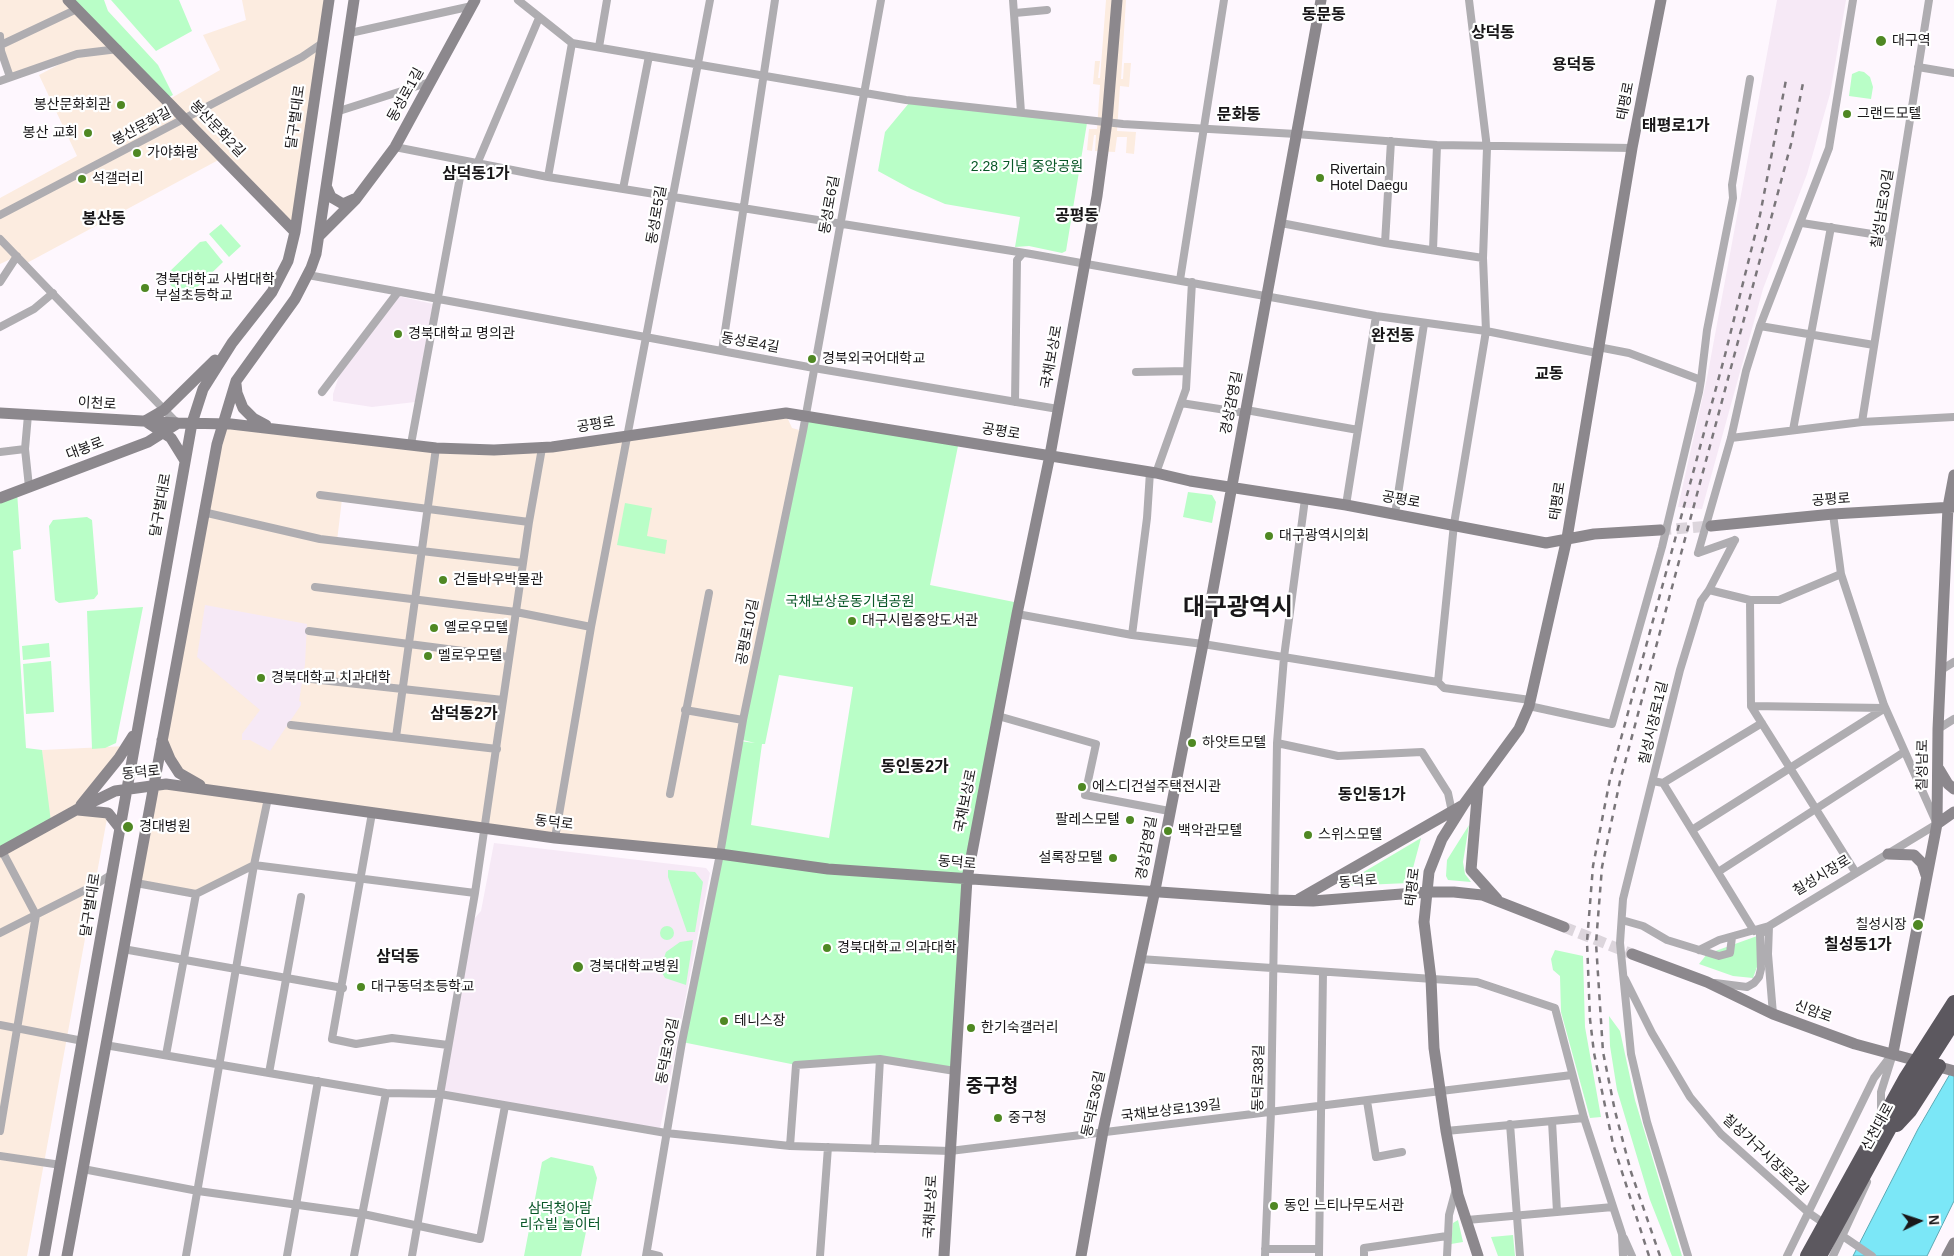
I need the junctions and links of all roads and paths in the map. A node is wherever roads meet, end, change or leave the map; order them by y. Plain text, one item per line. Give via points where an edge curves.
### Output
1 (68, 0) edge
2 (328, 0) edge
3 (354, 0) edge
4 (518, 0) edge
5 (607, 0) edge
6 (710, 0) edge
7 (775, 0) edge
8 (881, 0) edge
9 (1014, 0) edge
10 (1117, 0) edge
11 (1224, 0) edge
12 (1321, 0) edge
13 (1469, 0) edge
14 (1661, 0) edge
15 (1853, 0) edge
16 (1929, 0) edge
17 (474, 3) edge
18 (77, 9) junction
19 (1047, 10) dead end
20 (1015, 13) junction
21 (539, 18) junction
22 (350, 33) junction
23 (0, 36) edge
24 (572, 43) junction
25 (321, 44) junction
26 (1, 46) edge
27 (599, 48) junction
28 (118, 49) junction
29 (649, 56) junction
30 (697, 64) junction
31 (1918, 67) junction
32 (1954, 73) edge
33 (764, 76) junction
34 (10, 77) junction
35 (1750, 80) dead end
36 (0, 82) edge
37 (430, 82) junction
38 (863, 93) junction
39 (339, 111) junction
40 (1021, 112) junction
41 (186, 118) junction
42 (1107, 121) junction
43 (1204, 129) junction
44 (1296, 134) junction
45 (1391, 141) junction
46 (1437, 145) junction
47 (395, 147) junction
48 (1487, 148) junction
49 (1632, 148) junction
50 (462, 161) junction
51 (478, 164) junction
52 (548, 177) junction
53 (327, 188) junction
54 (623, 189) junction
55 (674, 196) junction
56 (356, 199) junction
57 (744, 207) junction
58 (0, 215) edge
59 (1802, 223) junction
60 (839, 224) junction
61 (1281, 224) junction
62 (1831, 227) junction
63 (295, 232) junction
64 (319, 236) junction
65 (1892, 237) junction
66 (0, 239) edge
67 (1385, 243) junction
68 (1433, 250) junction
69 (1023, 253) junction
70 (17, 256) junction
71 (1483, 258) junction
72 (1084, 264) junction
73 (308, 275) junction
74 (1180, 280) junction
75 (0, 282) edge
76 (1192, 282) junction
77 (398, 292) junction
78 (53, 293) junction
79 (1267, 296) junction
80 (439, 299) junction
81 (1376, 316) junction
82 (1424, 324) junction
83 (1760, 326) junction
84 (0, 327) edge
85 (1486, 331) junction
86 (1810, 334) junction
87 (647, 337) junction
88 (232, 343) junction
89 (1874, 344) junction
90 (722, 350) junction
91 (1597, 350) junction
92 (814, 368) junction
93 (1187, 371) junction
94 (1136, 372) dead end
95 (1700, 380) junction
96 (236, 381) junction
97 (322, 392) dead end
98 (1015, 402) junction
99 (1181, 403) junction
100 (1058, 409) junction
101 (164, 410) junction
102 (1245, 411) junction
103 (0, 413) edge
104 (28, 415) junction
105 (805, 415) junction
106 (1954, 418) edge
107 (146, 422) junction
108 (1862, 422) junction
109 (178, 423) junction
110 (192, 423) junction
111 (222, 424) junction
112 (272, 429) junction
113 (1358, 430) junction
114 (1793, 430) junction
115 (164, 432) junction
116 (627, 435) junction
117 (1731, 438) junction
118 (412, 444) junction
119 (436, 448) junction
120 (542, 448) junction
121 (25, 449) junction
122 (0, 452) edge
123 (1050, 455) junction
124 (184, 459) junction
125 (1153, 472) junction
126 (1954, 475) edge
127 (29, 487) junction
128 (1231, 487) junction
129 (320, 496) dead end
130 (0, 498) edge
131 (1305, 499) junction
132 (1346, 505) junction
133 (1951, 507) edge
134 (427, 509) junction
135 (203, 512) junction
136 (1395, 514) junction
137 (1833, 514) junction
138 (528, 522) junction
139 (1454, 524) junction
140 (1710, 526) tunnel mouth
141 (1660, 530) tunnel mouth
142 (1567, 538) junction
143 (421, 551) junction
144 (523, 563) junction
145 (1841, 574) junction
146 (315, 587) dead end
147 (1709, 590) junction
148 (709, 593) dead end
149 (1750, 600) junction
150 (414, 601) junction
151 (516, 612) junction
152 (1017, 614) junction
153 (591, 627) junction
154 (309, 630) dead end
155 (1132, 635) junction
156 (1203, 644) junction
157 (408, 645) junction
158 (510, 657) junction
159 (1284, 658) junction
160 (1954, 662) edge
161 (1941, 670) junction
162 (302, 678) dead end
163 (1438, 682) junction
164 (402, 688) junction
165 (504, 700) junction
166 (1530, 703) junction
167 (1751, 706) junction
168 (1885, 708) junction
169 (685, 710) junction
170 (998, 716) junction
171 (1954, 719) edge
172 (743, 720) junction
173 (1762, 723) junction
174 (290, 725) dead end
175 (138, 728) junction
176 (1938, 729) junction
177 (396, 737) junction
178 (162, 739) junction
179 (1278, 743) junction
180 (497, 749) junction
181 (1904, 752) junction
182 (1938, 765) junction
183 (1790, 767) junction
184 (1653, 781) junction
185 (1664, 783) junction
186 (1478, 785) junction
187 (153, 786) junction
188 (126, 788) junction
189 (206, 789) junction
190 (1954, 789) edge
191 (670, 794) dead end
192 (268, 798) junction
193 (1464, 804) junction
194 (1816, 809) junction
195 (76, 810) junction
196 (1169, 811) junction
197 (372, 812) junction
198 (1452, 812) junction
199 (1954, 812) edge
200 (1937, 824) junction
201 (119, 827) junction
202 (485, 828) junction
203 (1692, 830) junction
204 (554, 838) junction
205 (1, 852) edge
206 (720, 854) junction
207 (1888, 854) junction
208 (254, 865) junction
209 (1718, 872) junction
210 (1856, 873) junction
211 (112, 874) junction
212 (362, 879) junction
213 (967, 879) junction
214 (1926, 879) junction
215 (136, 883) junction
216 (1155, 890) junction
217 (1427, 892) junction
218 (475, 893) junction
219 (196, 894) junction
220 (301, 898) dead end
221 (1275, 900) junction
222 (1296, 901) junction
223 (1500, 902) junction
224 (36, 915) junction
225 (1622, 920) junction
226 (1769, 926) junction
227 (1564, 927) tunnel mouth
228 (1754, 932) junction
229 (0, 933) edge
230 (1732, 937) junction
231 (123, 949) junction
232 (1699, 950) junction
233 (1632, 954) tunnel mouth
234 (184, 959) junction
235 (1140, 959) junction
236 (235, 968) junction
237 (1274, 969) junction
238 (1323, 972) junction
239 (1623, 975) junction
240 (287, 978) junction
241 (1431, 979) junction
242 (1707, 982) junction
243 (342, 988) junction
244 (1954, 1002) edge
245 (1773, 1014) junction
246 (1954, 1022) edge
247 (0, 1025) edge
248 (18, 1028) junction
249 (83, 1040) junction
250 (105, 1045) junction
251 (448, 1045) junction
252 (1893, 1053) junction
253 (166, 1055) junction
254 (880, 1059) junction
255 (220, 1065) junction
256 (1939, 1066) junction
257 (955, 1071) junction
258 (1954, 1071) edge
259 (269, 1073) junction
260 (1572, 1075) junction
261 (318, 1081) junction
262 (1440, 1092) junction
263 (386, 1093) junction
264 (440, 1094) junction
265 (1367, 1101) junction
266 (505, 1106) junction
267 (1323, 1106) junction
268 (1271, 1112) junction
269 (1584, 1118) junction
270 (1552, 1121) junction
271 (1510, 1124) junction
272 (0, 1131) edge
273 (1103, 1131) junction
274 (1446, 1131) junction
275 (666, 1132) junction
276 (790, 1146) junction
277 (828, 1148) junction
278 (875, 1149) junction
279 (950, 1151) junction
280 (1881, 1151) junction
281 (1402, 1152) dead end
282 (0, 1156) edge
283 (61, 1165) junction
284 (83, 1169) junction
285 (1457, 1189) junction
286 (198, 1191) junction
287 (297, 1205) junction
288 (1613, 1207) junction
289 (1557, 1212) junction
290 (1809, 1212) junction
291 (362, 1214) junction
292 (1517, 1216) junction
293 (1466, 1220) junction
294 (417, 1224) junction
295 (1622, 1234) junction
296 (1447, 1236) junction
297 (1844, 1236) junction
298 (1954, 1243) edge
299 (1319, 1252) edge
300 (1265, 1253) edge
301 (646, 1254) edge
302 (44, 1256) edge
303 (67, 1256) edge
304 (186, 1256) edge
305 (287, 1256) edge
306 (354, 1256) edge
307 (412, 1256) edge
308 (659, 1256) edge
309 (820, 1256) edge
310 (944, 1256) edge
311 (1081, 1256) edge
312 (1364, 1256) edge
313 (1447, 1256) edge
314 (1478, 1256) edge
315 (1520, 1256) edge
316 (1623, 1256) edge
317 (1632, 1256) edge
318 (1688, 1256) edge
319 (1787, 1256) edge
320 (1807, 1256) edge
321 (1820, 1256) edge
322 (1833, 1256) edge
323 (1872, 1256) edge
324 (1947, 1256) edge

1 - 18 main road, 봉산문화2길
2 - 25 main road, 달구벌대로
3 - 22 main road
4 - 21 street
5 - 27 street
6 - 30 street, 동성로5길
7 - 33 street
8 - 38 street, 동성로6길
9 - 20 street
10 - 42 main road, 국채보상로
11 - 43 street
12 - 44 main road, 경상감영길
13 - 48 street
14 - 49 main road, 태평로
15 - 59 street via 1830,148
16 - 31 street, 칠성남로30길
17 - 22 street
17 - 37 main road, 동성로1길
18 - 26 street
18 - 28 main road, 봉산문화2길
19 - 20 street
20 - 40 street
21 - 24 street
21 - 51 street
22 - 39 main road
23 - 26 street
24 - 27 street
24 - 52 street
25 - 41 street, 봉산문화길
25 - 63 main road, 달구벌대로
26 - 34 street
27 - 29 street
28 - 34 street via 78,54
28 - 41 main road, 봉산문화2길
29 - 30 street
29 - 54 street
30 - 33 street
30 - 55 street, 동성로5길
31 - 32 street
31 - 65 street, 칠성남로30길
33 - 38 street
33 - 57 street
34 - 36 street
35 - 95 street via 1732,185 1733,198
37 - 39 street
37 - 47 main road, 동성로1길
38 - 40 street
38 - 60 street, 동성로6길
39 - 53 main road
40 - 42 street
41 - 58 street, 봉산문화길
41 - 63 main road, 봉산문화2길
42 - 43 street
42 - 72 main road, 국채보상로
43 - 44 street
43 - 74 street
44 - 45 street
44 - 61 main road, 경상감영길
45 - 46 street
45 - 67 street
46 - 48 street
46 - 68 street
47 - 50 street
47 - 56 main road, 동성로1길
48 - 49 street
48 - 71 street
49 - 91 main road, 태평로
50 - 51 street
50 - 80 street
51 - 52 street
52 - 54 street
53 - 56 main road via 331,197 343,204
53 - 64 main road
54 - 55 street
55 - 57 street
55 - 87 street, 동성로5길
56 - 64 main road, 동성로1길
57 - 60 street
57 - 90 street
59 - 62 street
59 - 83 street
60 - 69 street
60 - 92 street, 동성로6길
61 - 67 street
61 - 79 main road, 경상감영길
62 - 65 street
62 - 86 street
63 - 88 main road, 달구벌대로 via 288,262 272,292
64 - 73 main road
65 - 89 street, 칠성남로30길
66 - 70 street
67 - 68 street
68 - 71 street
69 - 72 street
69 - 98 street via 1017,260
70 - 75 street
70 - 78 street
71 - 85 street
72 - 74 street
72 - 100 main road, 국채보상로
73 - 77 street, 동성로4길
73 - 96 main road via 295,299
74 - 76 street
76 - 79 street
76 - 93 street
77 - 80 street, 동성로4길
77 - 97 street
78 - 84 street via 34,309
78 - 101 street
79 - 81 street
79 - 102 main road, 경상감영길
80 - 87 street, 동성로4길
80 - 118 street
81 - 82 street
81 - 113 street
82 - 85 street
82 - 136 street
83 - 86 street
83 - 117 street
85 - 91 street
85 - 139 street
86 - 89 street
86 - 114 street
87 - 90 street, 동성로4길
87 - 116 street, 동성로5길
88 - 101 main road
88 - 110 main road, 달구벌대로 via 203,389
89 - 108 street, 칠성남로30길
90 - 92 street, 동성로4길
91 - 95 street via 1629,353
91 - 142 main road, 태평로
92 - 98 street, 동성로4길
92 - 105 street, 동성로6길
93 - 94 street
93 - 99 street
95 - 166 street via 1672,509 1612,724
96 - 111 main road
96 - 112 main road via 237,394 244,408 253,418
98 - 100 street, 동성로4길
99 - 102 street
99 - 125 street
100 - 123 main road, 국채보상로
101 - 107 main road
101 - 109 street
102 - 113 street
102 - 128 main road, 경상감영길
103 - 104 main road, 이천로
104 - 107 main road, 이천로
104 - 121 street
105 - 116 main road, 공평로 via 786,413
105 - 123 main road, 공평로
105 - 172 street, 공평로10길
106 - 108 street
107 - 109 main road, 이천로
107 - 115 main road
108 - 114 street
109 - 110 main road, 이천로
109 - 115 main road, 대봉로
110 - 111 main road, 공평로
110 - 124 main road, 달구벌대로
111 - 112 main road, 공평로
111 - 135 main road
112 - 118 main road, 공평로
113 - 132 street
114 - 117 street
115 - 124 main road
115 - 127 main road, 대봉로 via 148,442
116 - 120 main road, 공평로
116 - 153 street, 동성로5길
117 - 147 street, 칠성시장로1길 via 1698,553 1735,540
118 - 119 main road, 공평로
119 - 120 main road, 공평로
119 - 134 street
120 - 138 street
121 - 122 street
121 - 127 street
123 - 125 main road, 공평로
123 - 152 main road, 국채보상로
124 - 175 main road, 달구벌대로
125 - 128 main road, 공평로
125 - 155 street
126 - 133 main road, 칠성남로
127 - 130 main road, 대봉로
128 - 131 main road, 공평로
128 - 156 main road, 경상감영길
129 - 134 street
131 - 132 main road, 공평로
131 - 159 street, 동덕로38길
132 - 136 main road, 공평로
133 - 137 main road, 공평로
133 - 161 main road, 칠성남로
134 - 138 street
134 - 143 street
135 - 143 street via 320,539
135 - 178 main road
136 - 139 main road, 공평로
137 - 140 main road, 공평로
137 - 145 street
138 - 144 street
139 - 142 main road, 공평로 via 1546,543
139 - 163 street
141 - 142 main road, 공평로
142 - 166 main road, 태평로
143 - 144 street
143 - 150 street
144 - 151 street
145 - 149 street via 1779,600
145 - 168 street
146 - 150 street
147 - 149 street
147 - 184 street, 칠성시장로1길 via 1701,601 1680,670
148 - 169 street
149 - 167 street
150 - 151 street
150 - 157 street
151 - 153 street
151 - 158 street
152 - 155 street
152 - 170 main road, 국채보상로
153 - 204 street, 동성로5길
154 - 157 street
155 - 156 street
156 - 159 street
156 - 196 main road, 경상감영길
157 - 158 street
157 - 164 street
158 - 165 street
159 - 163 street
159 - 179 street, 동덕로38길
160 - 161 street
161 - 176 main road, 칠성남로
162 - 164 street
163 - 166 street via 1444,688
164 - 165 street
164 - 177 street
165 - 180 street
166 - 186 main road, 태평로 via 1519,729
167 - 168 street
167 - 173 street
168 - 181 street
168 - 183 street
169 - 172 street
169 - 191 street
170 - 196 street, 경상감영길 via 1096,744 1085,794
170 - 213 main road, 국채보상로
171 - 176 street
172 - 206 street, 공평로10길
173 - 183 street
173 - 185 street
174 - 177 street
175 - 188 main road, 달구벌대로
175 - 195 main road via 119,758
176 - 182 main road, 칠성남로
177 - 180 street
178 - 187 main road
178 - 189 main road via 179,773
179 - 198 street via 1338,756 1422,752 1448,792
179 - 221 street, 동덕로38길
180 - 202 street
181 - 194 street
181 - 200 street
182 - 190 main road
182 - 200 main road, 칠성남로
183 - 194 street
183 - 203 street
184 - 185 street
184 - 225 street, 칠성시장로1길 via 1624,898
185 - 203 street
186 - 193 main road, 태평로
186 - 223 main road via 1471,870
187 - 188 main road, 동덕로
187 - 189 main road, 동덕로 via 166,784
187 - 215 main road
188 - 195 main road, 동덕로 via 115,790
188 - 201 main road, 달구벌대로
189 - 192 main road, 동덕로
192 - 197 main road, 동덕로
192 - 208 street
193 - 198 main road
193 - 217 main road, 태평로 via 1432,858
194 - 209 street
194 - 210 street
195 - 201 main road via 108,813
195 - 205 main road, 동덕로
196 - 216 main road, 경상감영길
197 - 202 main road, 동덕로
197 - 212 street
198 - 222 main road
199 - 200 main road, 칠성시장로
200 - 207 street, 칠성시장로
200 - 214 main road, 칠성남로
201 - 211 main road, 달구벌대로
202 - 204 main road, 동덕로
202 - 218 street
203 - 209 street
204 - 206 main road, 동덕로
205 - 224 street, 동덕로
206 - 213 main road, 동덕로 via 828,869
206 - 275 street, 동덕로30길
207 - 210 street, 칠성시장로
207 - 214 main road via 1906,853 1918,857
208 - 212 street
208 - 219 street
208 - 236 street
209 - 228 street
210 - 226 street, 칠성시장로
211 - 224 street
211 - 249 main road, 달구벌대로
212 - 218 street
212 - 243 street
213 - 216 main road, 동덕로
213 - 257 main road, 국채보상로
214 - 252 main road, 칠성남로
215 - 219 street
215 - 231 main road
216 - 221 main road, 동덕로
216 - 235 main road, 동덕로36길
217 - 222 main road, 동덕로
217 - 223 main road via 1482,895
217 - 241 main road, 태평로 via 1424,922
218 - 251 street
219 - 234 street
220 - 240 street
221 - 222 main road, 동덕로
221 - 237 street, 동덕로38길
223 - 227 main road
224 - 229 street
224 - 248 street
225 - 232 street
225 - 239 street, 칠성시장로1길
226 - 228 street, 칠성시장로
226 - 242 street, 신암로 via 1760,935 1761,969 1754,983 1747,987
226 - 245 street
228 - 230 street, 칠성시장로
230 - 232 street, 칠성시장로
230 - 232 street via 1730,953 1719,956
231 - 234 street
231 - 250 main road
233 - 242 main road, 신암로
234 - 236 street
234 - 253 street
235 - 237 street
235 - 273 main road, 동덕로36길
236 - 240 street
236 - 255 street
237 - 238 street
237 - 268 street, 동덕로38길
238 - 241 street
238 - 267 street
239 - 290 street, 칠성가구시장로2길 via 1652,1033 1690,1097 1721,1134
239 - 318 street, 칠성시장로1길 via 1631,1054 1647,1122
240 - 243 street
240 - 259 street
241 - 260 street via 1478,982 1555,1008
241 - 262 main road, 태평로
242 - 245 main road, 신암로
243 - 251 street via 332,1039 356,1044 392,1038
244 - 320 highway, 신천대로 via 1906,1077
245 - 252 main road, 신암로 via 1855,1044
246 - 321 highway, 신천대로 via 1913,1086
247 - 248 street
248 - 249 street
248 - 272 street
249 - 283 main road, 달구벌대로
250 - 253 street, 국채보상로139길
250 - 284 main road
251 - 264 street
252 - 256 main road, 신암로
252 - 280 street via 1881,1092
252 - 290 street via 1874,1078
253 - 255 street, 국채보상로139길
254 - 257 street
254 - 276 street via 796,1065
254 - 278 street
255 - 259 street, 국채보상로139길
255 - 286 street
256 - 258 main road, 신암로
256 - 280 highway
257 - 279 main road, 국채보상로
259 - 261 street, 국채보상로139길
260 - 262 street, 국채보상로139길
260 - 269 street
261 - 263 street, 국채보상로139길
261 - 287 street
262 - 265 street, 국채보상로139길
262 - 274 main road, 태평로
263 - 264 street, 국채보상로139길
263 - 291 street
264 - 266 street, 국채보상로139길
264 - 294 street
265 - 267 street, 국채보상로139길
265 - 281 street via 1376,1157
266 - 275 street, 국채보상로139길
266 - 294 street via 480,1238
267 - 268 street, 국채보상로139길
267 - 299 street
268 - 273 street, 국채보상로139길
268 - 300 street, 동덕로38길
269 - 270 street
269 - 288 street
270 - 271 street
270 - 289 street
271 - 274 street
271 - 292 street
273 - 279 street, 국채보상로139길
273 - 311 main road, 동덕로36길
274 - 285 main road, 태평로
275 - 276 street, 국채보상로139길
275 - 301 street, 동덕로30길
276 - 277 street, 국채보상로139길
277 - 278 street, 국채보상로139길
277 - 309 street
278 - 279 street, 국채보상로139길
279 - 310 main road, 국채보상로
280 - 297 street
282 - 283 street
283 - 302 main road, 달구벌대로
284 - 286 street
284 - 303 main road
285 - 293 main road, 태평로
285 - 296 street
286 - 287 street
286 - 304 street
287 - 291 street
287 - 305 street
288 - 289 street
288 - 295 street
289 - 292 street
290 - 297 street, 칠성가구시장로2길
290 - 319 street
291 - 294 street
291 - 306 street
292 - 293 street
292 - 315 street
293 - 314 main road, 태평로
294 - 307 street
295 - 316 street
295 - 317 street
296 - 312 street via 1364,1248
296 - 313 street
297 - 322 street
297 - 323 street, 칠성가구시장로2길
298 - 324 main road
299 - 300 street
301 - 308 street, 동덕로30길

